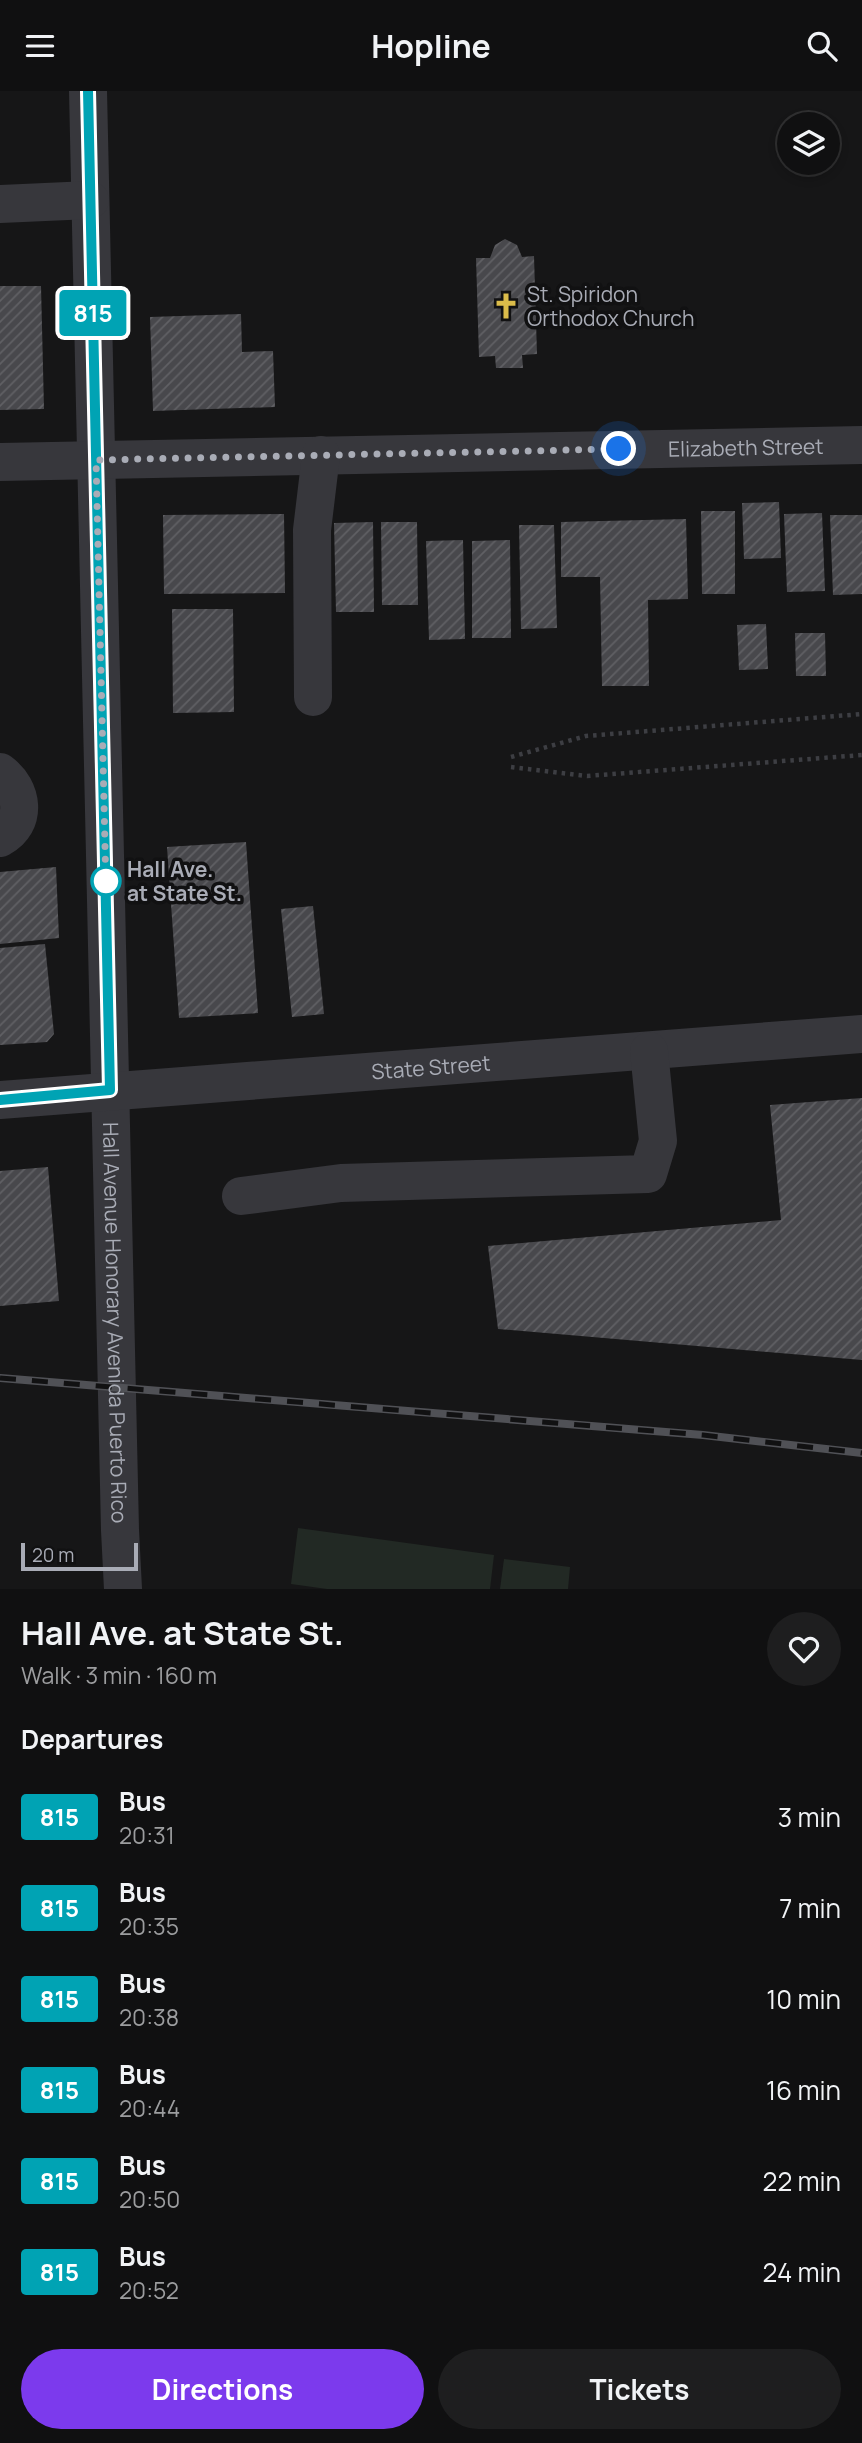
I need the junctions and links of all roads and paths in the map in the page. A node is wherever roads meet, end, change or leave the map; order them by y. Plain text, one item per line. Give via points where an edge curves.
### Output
1 (88, 91) edge
2 (90, 200) junction
3 (0, 204) edge
4 (862, 445) edge
5 (321, 455) junction
6 (96, 460) junction
7 (0, 462) edge
8 (313, 697) dead end
9 (862, 714) edge
10 (862, 755) edge
11 (511, 757) dead end
12 (511, 767) dead end
13 (0, 772) edge
14 (0, 838) edge
15 (862, 1034) edge
16 (649, 1051) junction
17 (110, 1090) junction
18 (0, 1100) edge
19 (241, 1196) dead end
20 (123, 1589) edge

1 - 2 street, Hall Avenue Honorary Avenida Puerto Rico
2 - 3 street
2 - 6 street, Hall Avenue Honorary Avenida Puerto Rico
4 - 5 street, Elizabeth Street
5 - 6 street, Elizabeth Street
5 - 8 street via 312,530
6 - 7 street, Elizabeth Street
6 - 17 street, Hall Avenue Honorary Avenida Puerto Rico
9 - 11 path via 586,736
10 - 12 path via 587,776
13 - 14 street via 12,781 20,806 13,827
15 - 16 street, State Street
16 - 17 street, State Street
16 - 19 street via 658,1141 648,1174 341,1183
17 - 18 street, State Street
17 - 20 street, Hall Avenue Honorary Avenida Puerto Rico

